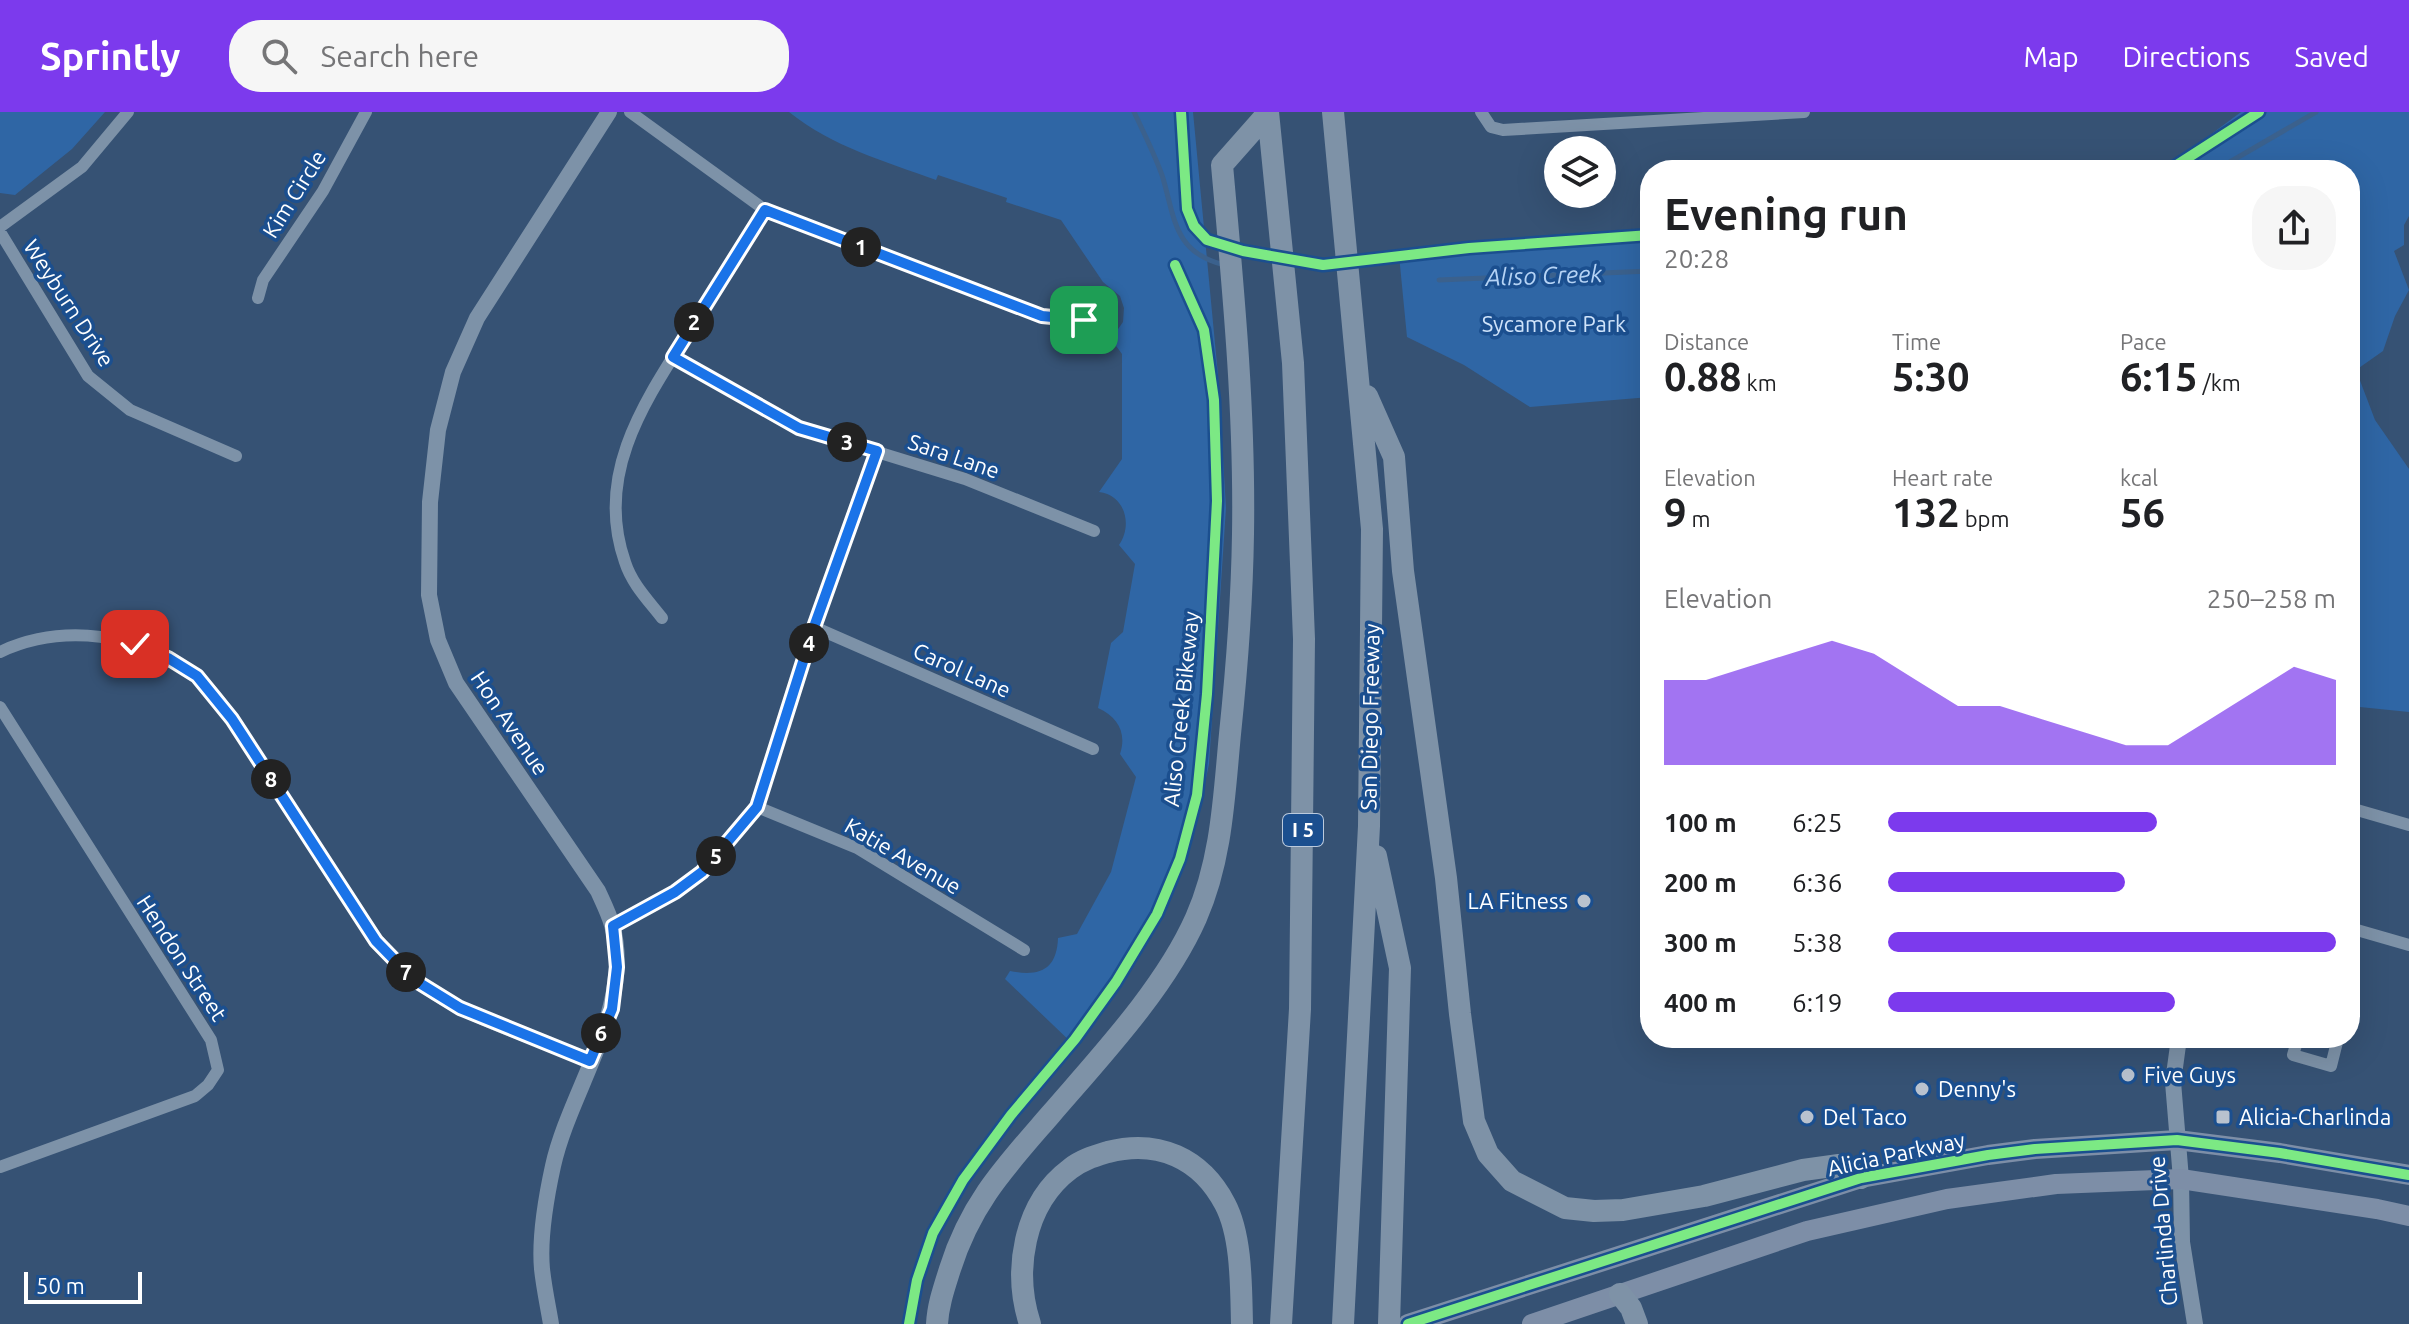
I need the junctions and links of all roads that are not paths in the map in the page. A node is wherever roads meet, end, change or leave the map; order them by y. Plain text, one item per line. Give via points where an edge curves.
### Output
1 (128, 112) edge
2 (366, 112) edge
3 (609, 112) edge
4 (630, 112) edge
5 (1333, 112) edge
6 (1481, 112) edge
7 (1804, 112) edge
8 (1268, 113) edge
9 (1682, 116) edge
10 (765, 210) junction
11 (0, 230) edge
12 (258, 298) dead end
13 (1084, 320) dead end
14 (673, 357) junction
15 (1359, 379) junction
16 (877, 451) junction
17 (236, 456) dead end
18 (1094, 531) dead end
19 (662, 618) dead end
20 (814, 627) junction
21 (0, 652) edge
22 (0, 707) edge
23 (1093, 749) dead end
24 (757, 807) junction
25 (2360, 811) edge
26 (2409, 825) edge
27 (1369, 826) junction
28 (613, 926) junction
29 (2360, 931) edge
30 (2409, 945) edge
31 (1024, 950) dead end
32 (2178, 1048) edge
33 (2295, 1048) edge
34 (2336, 1048) edge
35 (590, 1061) junction
36 (2177, 1140) junction
37 (0, 1167) edge
38 (2409, 1175) edge
39 (1869, 1177) junction
40 (2181, 1179) junction
41 (1884, 1212) junction
42 (2409, 1216) edge
43 (1602, 1261) junction
44 (1629, 1309) edge
45 (551, 1324) edge
46 (937, 1324) edge
47 (1030, 1324) edge
48 (1242, 1324) edge
49 (1281, 1324) edge
50 (1343, 1324) edge
51 (1389, 1324) edge
52 (1408, 1324) edge
53 (1532, 1324) edge
54 (2195, 1324) edge

1 - 11 street via 82,167
2 - 12 street, Kim Circle via 323,191 263,280
3 - 28 street, Hon Avenue via 477,318 453,372 438,430 430,502 429,595 438,640 456,683 598,891
4 - 10 street
5 - 15 highway, San Diego Freeway
6 - 9 street via 1491,127 1503,130
7 - 9 street
8 - 46 highway via 1222,165 1240,405 1243,533 1220,837 1204,896 1170,967 979,1202 959,1239
8 - 49 highway, I 5 via 1291,342 1304,639 1300,1009
10 - 13 street via 1042,316
10 - 14 street
11 - 17 street, Weyburn Drive via 88,376 130,410
14 - 16 street, Sara Lane via 799,428
14 - 19 street via 631,429 615,500 625,564
15 - 27 highway, San Diego Freeway via 1372,529
15 - 39 highway via 1394,457 1403,571 1474,1121 1488,1154 1512,1181 1565,1208 1594,1211 1704,1196 1839,1165
16 - 18 street, Sara Lane via 965,479
16 - 20 street
20 - 23 street, Carol Lane
20 - 24 street
21 - 35 street via 57,635 102,637 135,644 197,676 232,719 376,941 413,979 460,1008
22 - 37 street, Hendon Street via 211,1040 218,1070 195,1096
24 - 28 street via 702,872
24 - 31 street, Katie Avenue via 857,848
25 - 26 street
27 - 50 highway, San Diego Freeway
27 - 51 highway via 1400,968
28 - 35 street, Hon Avenue via 617,967 612,1009
29 - 30 street
32 - 36 street, Charlinda Drive via 2173,1082
33 - 34 street via 2293,1055 2331,1066
35 - 45 street, Hon Avenue via 553,1164 544,1215 542,1268
36 - 38 main road, Alicia Parkway
36 - 39 main road, Alicia Parkway via 2035,1149
36 - 40 street, Charlinda Drive
39 - 41 main road
39 - 43 main road, Alicia Parkway
40 - 41 main road via 2056,1184
40 - 42 main road
40 - 54 street, Charlinda Drive via 2182,1242
41 - 44 main road via 1807,1231
43 - 44 main road
43 - 52 main road, Alicia Parkway
44 - 53 main road
47 - 48 highway via 1020,1270 1029,1226 1049,1191 1069,1169 1090,1157 1149,1147 1190,1164 1210,1180 1226,1206 1234,1229

